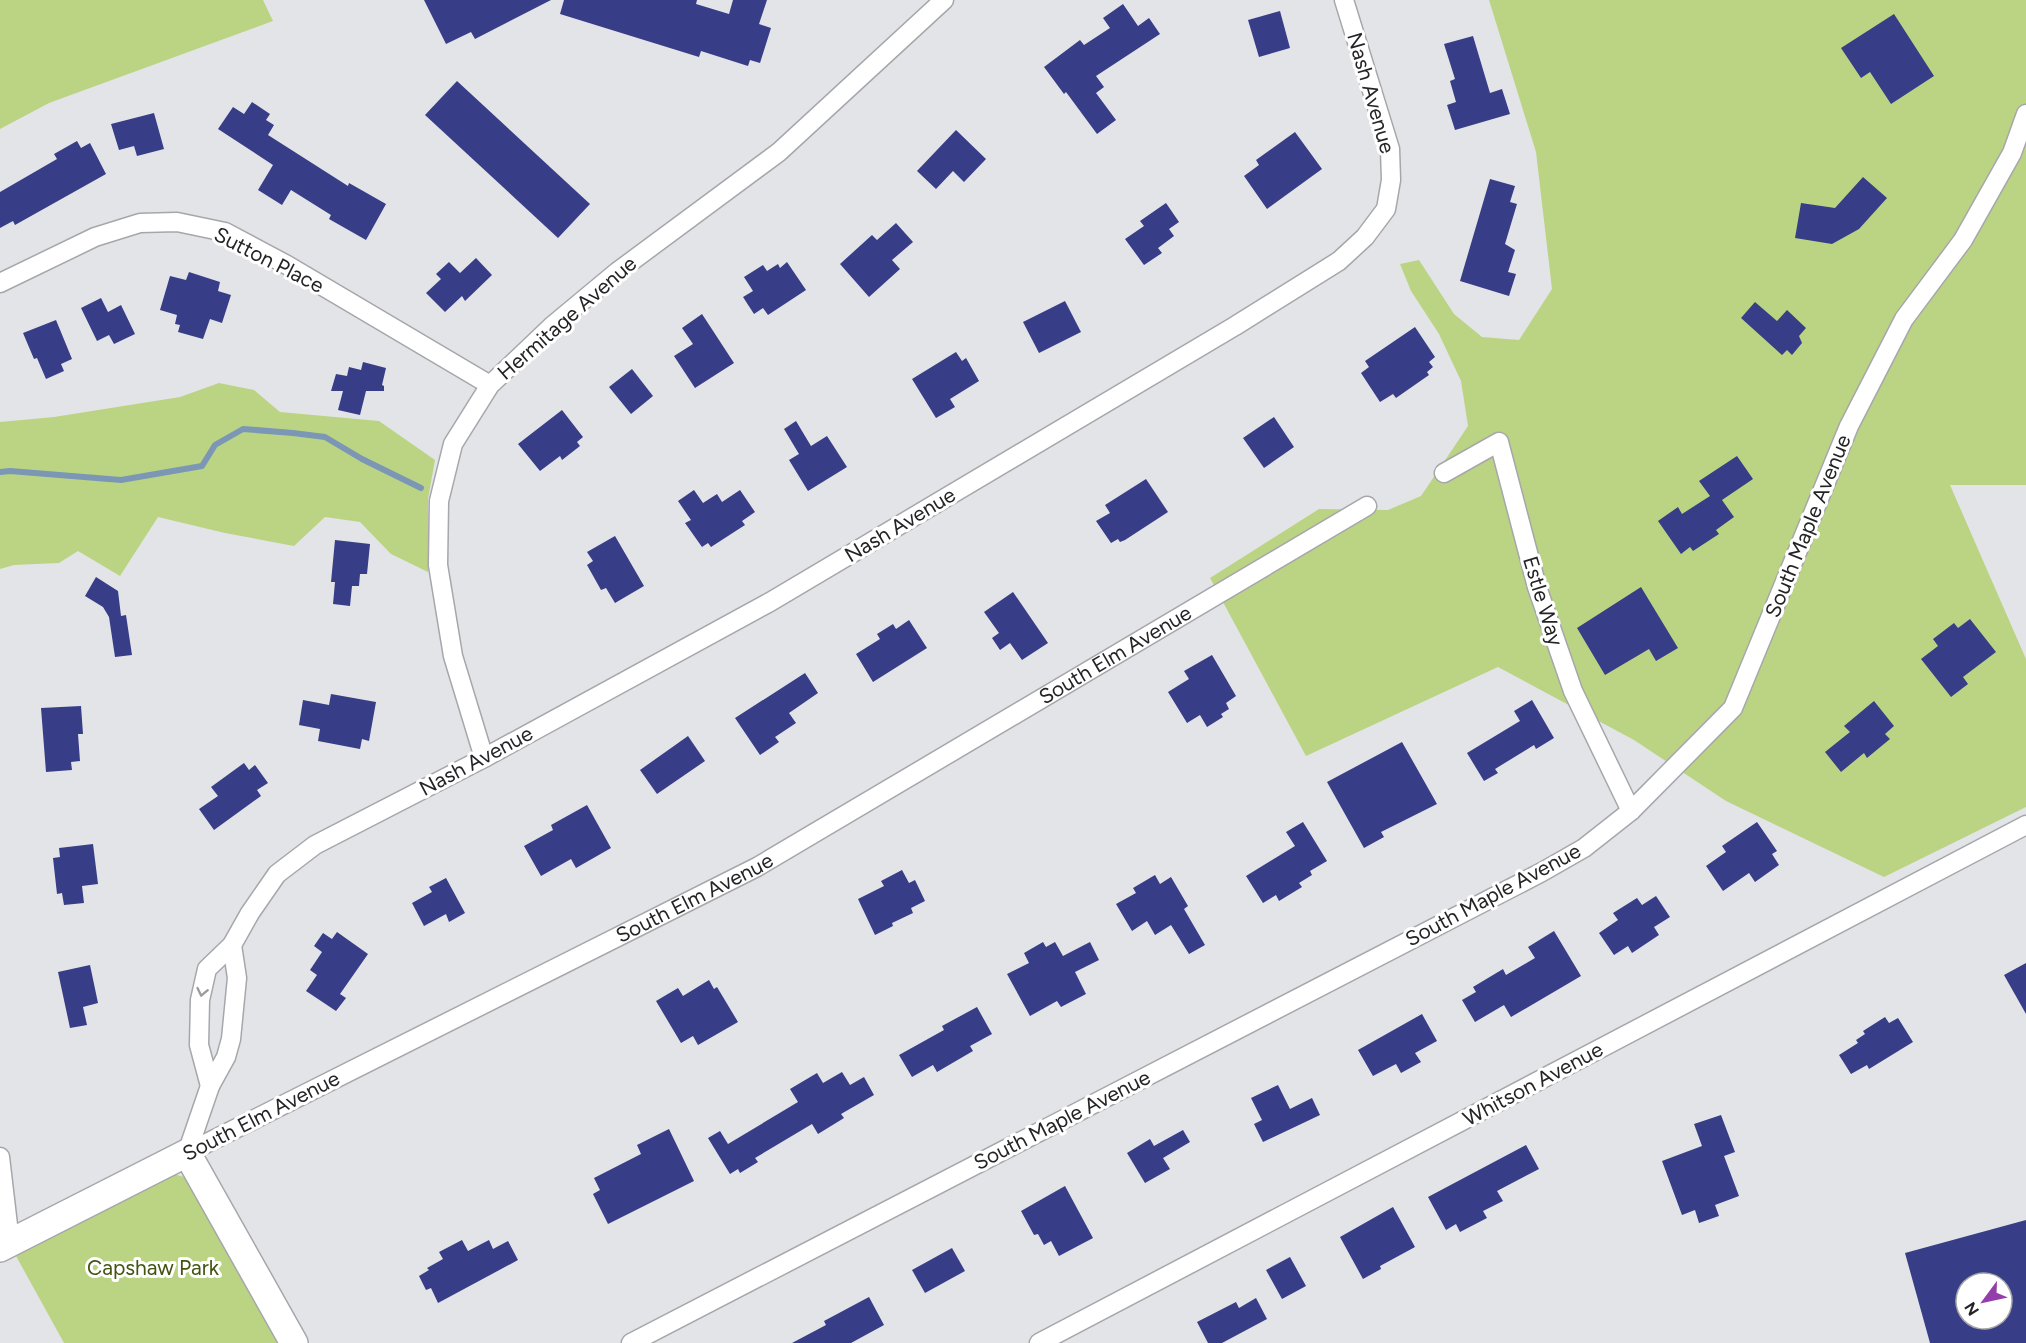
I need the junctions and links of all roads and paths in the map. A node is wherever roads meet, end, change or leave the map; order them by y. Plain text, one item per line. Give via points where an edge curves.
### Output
1 (944, 0) edge
2 (1344, 0) edge
3 (2026, 114) edge
4 (0, 283) edge
5 (490, 385) junction
6 (1444, 473) dead end
7 (1367, 506) dead end
8 (484, 758) junction
9 (1631, 811) junction
10 (2026, 825) edge
11 (232, 945) junction
12 (210, 1086) junction
13 (187, 1154) junction
14 (0, 1157) edge
15 (5, 1245) edge
16 (294, 1343) edge
17 (631, 1343) edge
18 (1039, 1343) edge

1 - 5 street, Hermitage Avenue via 779,152 617,272
2 - 8 street, Nash Avenue via 1390,149 1390,180 1386,209 1365,237 1338,261 1235,327 771,602
3 - 9 street, South Maple Avenue via 2012,153 1963,240 1904,319 1849,426 1733,708
4 - 5 street, Sutton Place via 94,237 140,223 177,222 225,232
5 - 8 street, Hermitage Avenue via 453,444 439,501 438,565 453,656
6 - 9 street, Estle Way via 1499,442 1537,587 1573,691
7 - 13 street, South Elm Avenue via 757,867
8 - 11 street, Nash Avenue via 315,845 277,874
9 - 17 street, South Maple Avenue via 1584,848 1542,872
10 - 18 street, Whitson Avenue
11 - 12 street via 237,978 231,1039
11 -> 12 street, Nash Avenue via 207,969 200,1000 200,1045
12 - 13 street
13 - 15 street, South Elm Avenue
13 - 16 street
14 - 15 street

